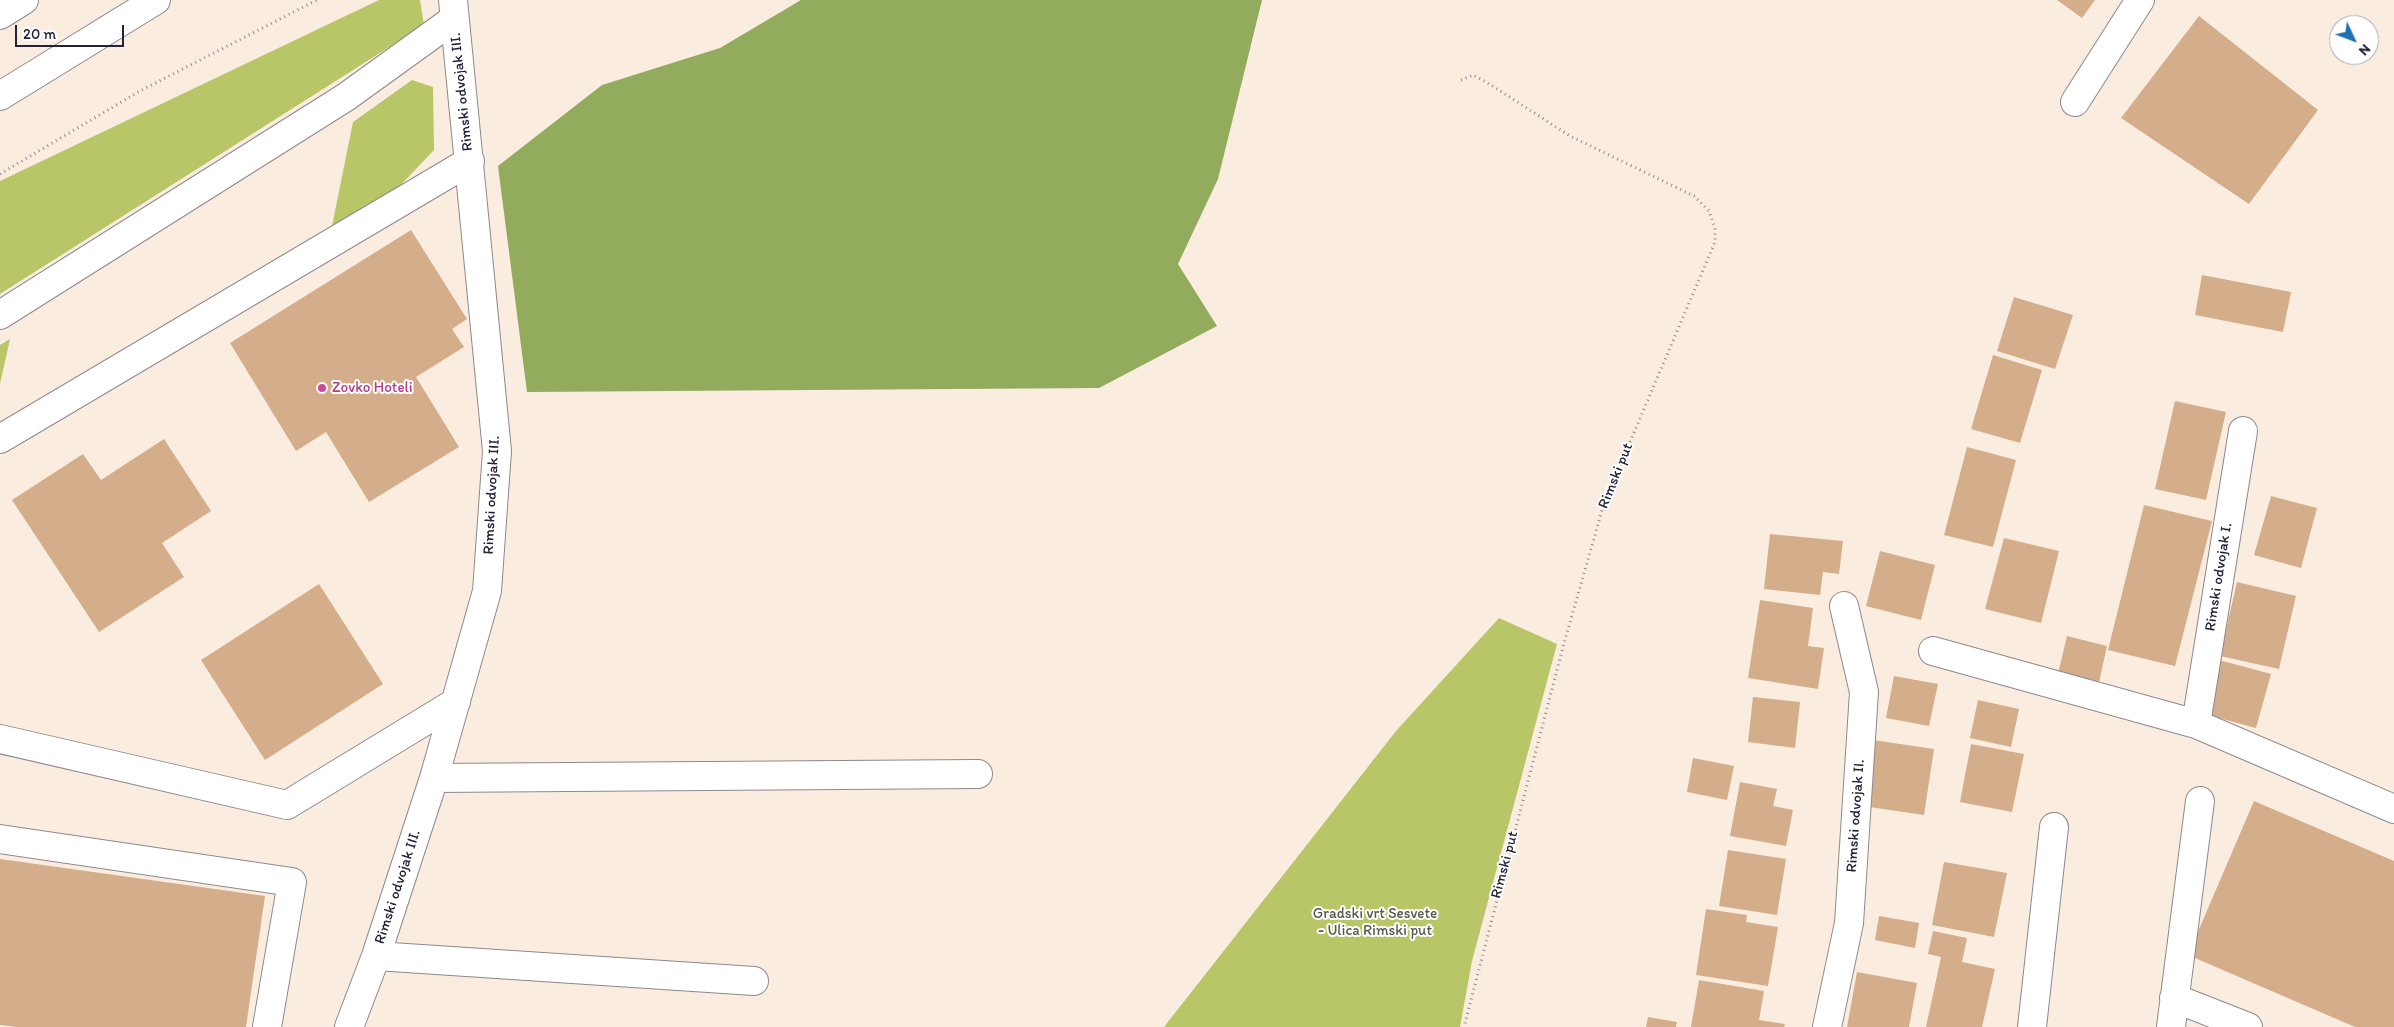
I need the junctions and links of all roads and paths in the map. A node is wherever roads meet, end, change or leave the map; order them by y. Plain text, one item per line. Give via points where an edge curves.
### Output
1 (24, 0) edge
2 (156, 0) edge
3 (317, 0) edge
4 (2140, 0) edge
5 (454, 10) edge
6 (0, 15) edge
7 (1461, 80) dead end
8 (0, 96) edge
9 (2075, 102) dead end
10 (470, 161) junction
11 (0, 174) edge
12 (0, 315) edge
13 (2243, 431) dead end
14 (0, 439) edge
15 (1844, 606) dead end
16 (1933, 651) dead end
17 (456, 702) junction
18 (2196, 724) junction
19 (0, 739) edge
20 (978, 774) dead end
21 (434, 778) junction
22 (2200, 801) dead end
23 (2394, 809) edge
24 (2054, 827) dead end
25 (0, 839) edge
26 (376, 956) junction
27 (754, 982) dead end
28 (2174, 998) junction
29 (267, 1027) edge
30 (349, 1027) edge
31 (1464, 1027) edge
32 (1827, 1027) edge
33 (2032, 1027) edge
34 (2171, 1027) edge
35 (2248, 1027) edge

1 - 6 street
2 - 8 street
3 - 11 path via 140,91
4 - 9 street
5 - 10 street, Rimski odvojak III.
5 - 12 street via 346,97
7 - 31 path, Rimski put via 1473,75 1570,136 1694,196 1709,212 1715,228 1715,242 1704,272 1604,503 1558,665
10 - 14 street
10 - 17 street, Rimski odvojak III. via 497,451 487,591
13 - 18 street, Rimski odvojak I.
15 - 32 street, Rimski odvojak II. via 1864,692 1849,922
16 - 18 street
17 - 19 street via 287,805
17 - 21 street, Rimski odvojak III.
18 - 23 street
20 - 21 street
21 - 26 street, Rimski odvojak III.
22 - 28 street
24 - 33 street
25 - 29 street via 292,882
26 - 27 street, Rimski odvojak III.
26 - 30 street, Rimski odvojak III.
28 - 34 street
28 - 35 street

